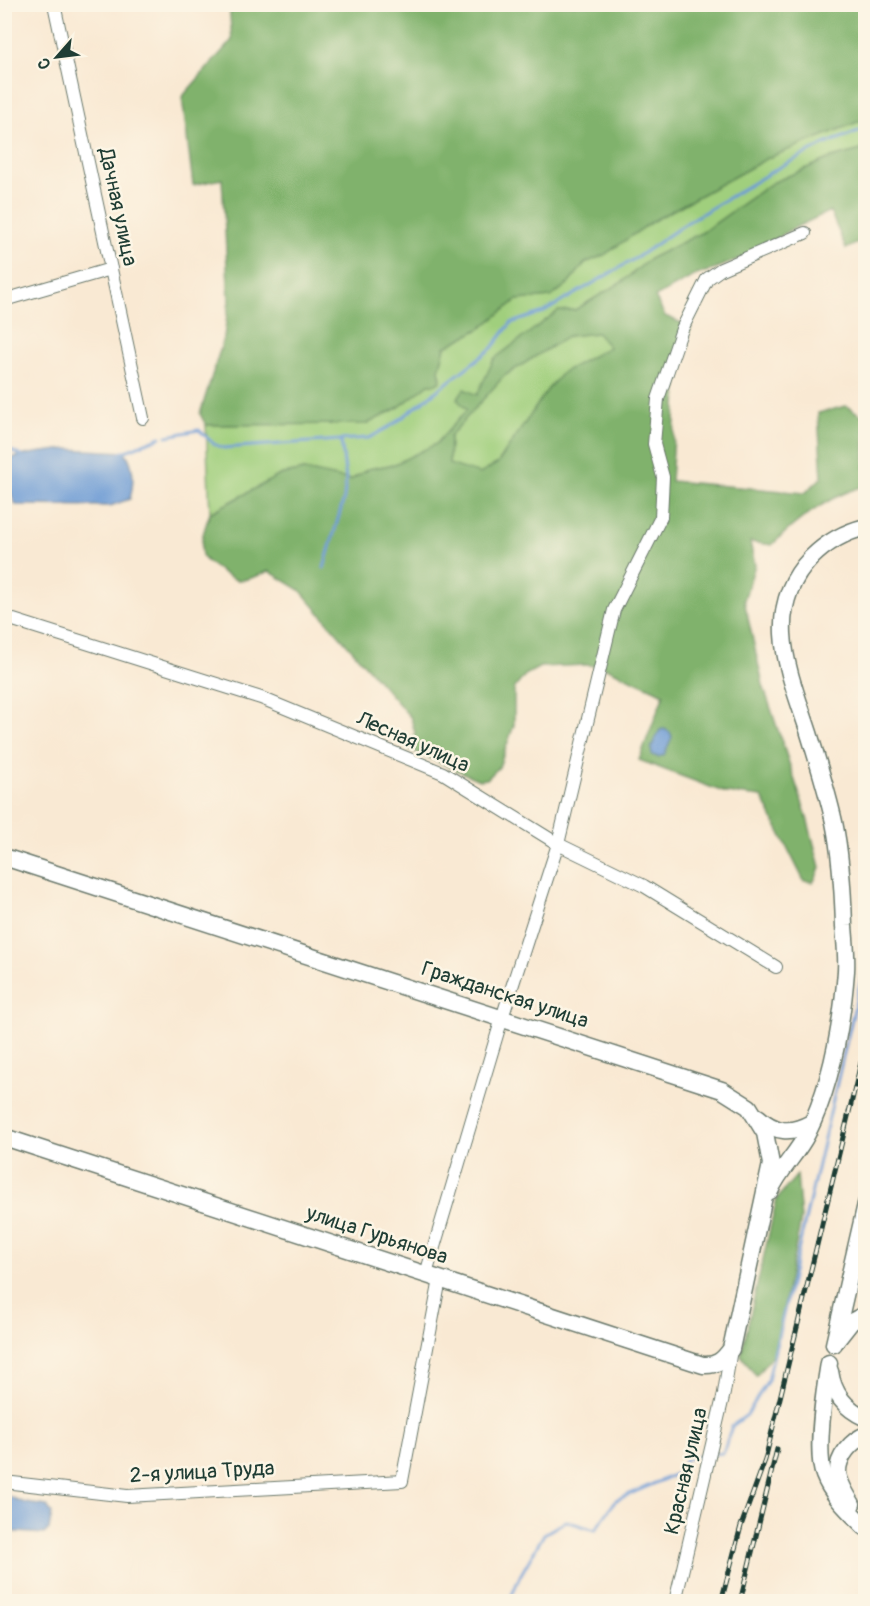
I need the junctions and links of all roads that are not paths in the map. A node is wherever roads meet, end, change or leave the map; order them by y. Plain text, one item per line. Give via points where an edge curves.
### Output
1 (54, 4) edge
2 (805, 233) dead end
3 (111, 269) junction
4 (4, 300) edge
5 (143, 418) dead end
6 (866, 527) edge
7 (4, 617) edge
8 (558, 844) junction
9 (4, 857) edge
10 (776, 967) dead end
11 (502, 1018) junction
12 (751, 1111) junction
13 (811, 1123) junction
14 (4, 1137) edge
15 (762, 1208) junction
16 (864, 1212) edge
17 (866, 1246) edge
18 (433, 1277) junction
19 (866, 1314) edge
20 (834, 1344) junction
21 (731, 1349) junction
22 (829, 1363) junction
23 (866, 1418) edge
24 (866, 1435) edge
25 (4, 1482) edge
26 (865, 1528) edge
27 (675, 1602) edge

1 - 3 street, Дачная улица
2 - 8 street via 706,279 682,329 658,399 654,444 663,477 661,517 614,610
3 - 4 street
3 - 5 street, Дачная улица
6 - 13 street via 838,538 808,562 789,595 783,620 788,669 834,821 844,915 846,969 839,1028 824,1092
7 - 8 street, Лесная улица via 271,702 443,773
8 - 10 street, Лесная улица via 644,886
8 - 11 street
9 - 11 street, Гражданская улица
11 - 12 street, Гражданская улица via 722,1090
11 - 18 street
12 - 13 street via 775,1129 794,1130
12 - 15 street, Гражданская улица via 765,1133 771,1164
13 - 15 street via 771,1186
14 - 18 street, улица Гурьянова
15 - 21 street, Гражданская улица
16 - 17 street
16 - 20 street
18 - 21 street, улица Гурьянова via 703,1365 717,1363
18 - 25 street, 2-я улица Труда via 402,1481 127,1496
19 - 20 street via 844,1328
20 - 22 street
21 - 27 street, Красная улица
22 - 23 street via 840,1399
22 - 26 street via 822,1413 823,1474 840,1501
24 - 26 street via 847,1449 838,1473

